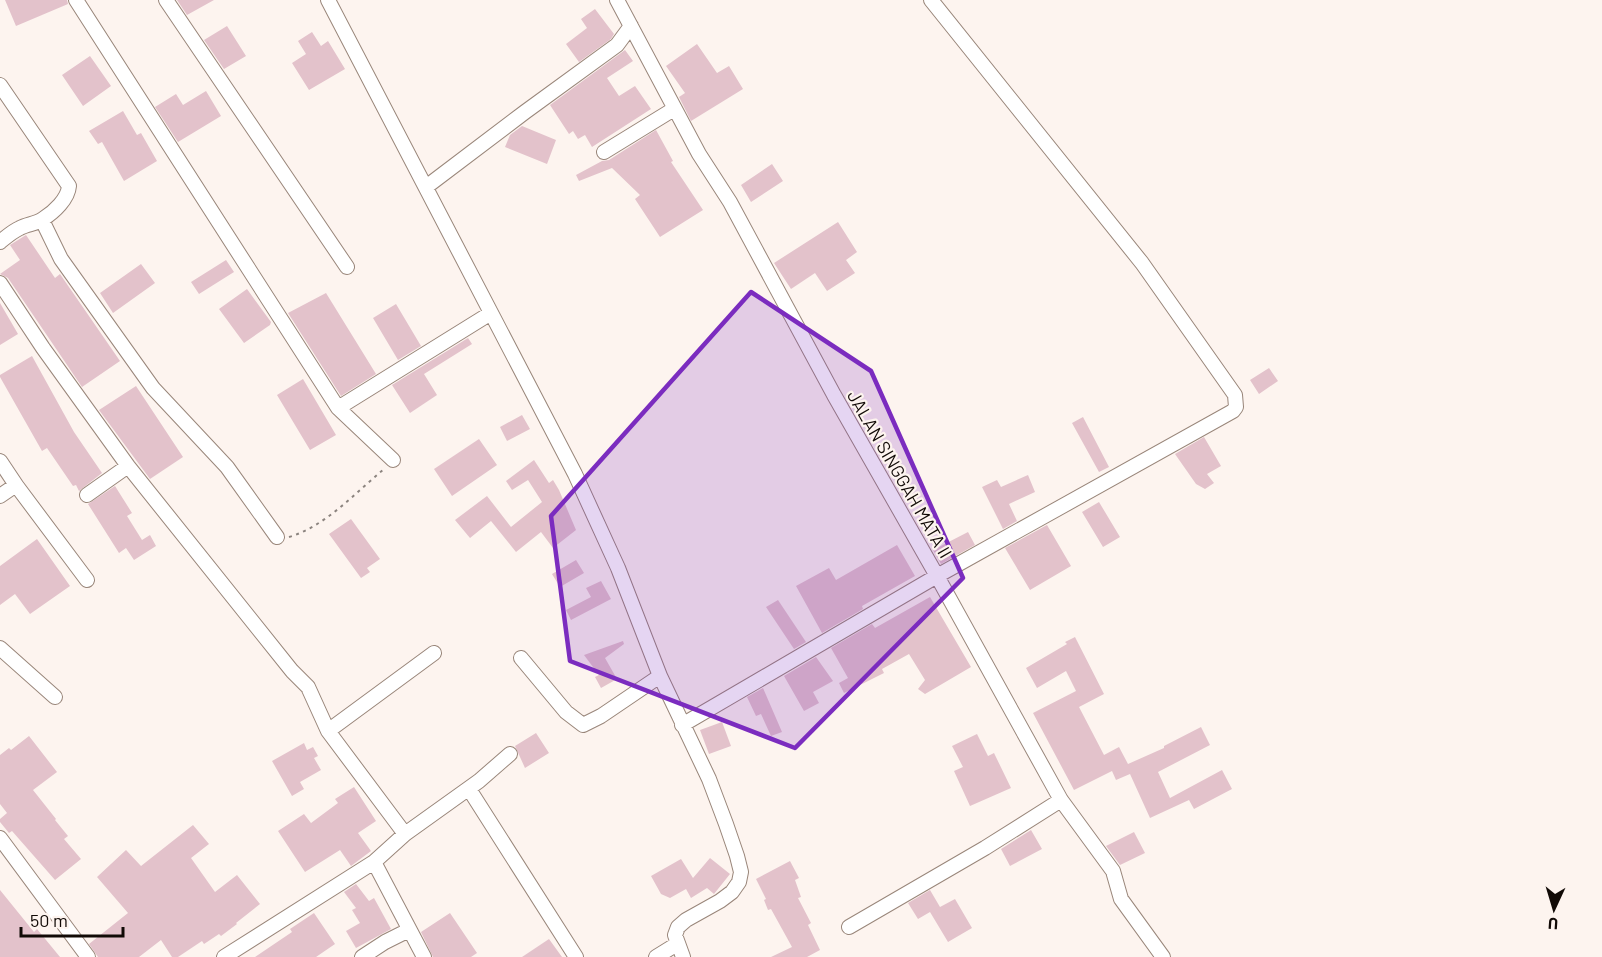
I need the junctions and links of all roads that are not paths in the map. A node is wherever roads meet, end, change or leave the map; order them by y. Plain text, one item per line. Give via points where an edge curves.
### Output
1 (76, 0) edge
2 (166, 0) edge
3 (616, 0) edge
4 (931, 0) edge
5 (337, 2) edge
6 (631, 26) junction
7 (0, 85) edge
8 (674, 109) junction
9 (604, 152) dead end
10 (426, 187) junction
11 (42, 220) junction
12 (0, 242) edge
13 (346, 267) dead end
14 (0, 283) edge
15 (490, 313) junction
16 (338, 408) junction
17 (393, 460) road end
18 (0, 461) edge
19 (128, 466) junction
20 (16, 485) junction
21 (87, 495) dead end
22 (0, 496) edge
23 (277, 537) road end
24 (937, 576) junction
25 (87, 580) dead end
26 (0, 648) edge
27 (434, 653) dead end
28 (521, 658) dead end
29 (660, 676) junction
30 (55, 697) dead end
31 (689, 721) junction
32 (328, 730) junction
33 (510, 754) dead end
34 (469, 789) junction
35 (1061, 800) junction
36 (405, 834) junction
37 (0, 838) edge
38 (374, 862) junction
39 (849, 927) dead end
40 (409, 930) junction
41 (677, 944) junction
42 (88, 957) edge
43 (224, 957) edge
44 (362, 957) edge
45 (424, 957) edge
46 (576, 957) edge
47 (656, 957) edge
48 (683, 957) edge
49 (1163, 957) edge

1 - 16 street
2 - 13 street
3 - 6 street, JALAN SINGGAH MATA II
4 - 24 street via 1142,263 1237,400 1233,411
5 - 10 street
6 - 8 street, JALAN SINGGAH MATA II
6 - 10 street via 617,45
7 - 11 street via 69,186 56,209
8 - 9 street
8 - 24 street, JALAN SINGGAH MATA II via 730,202
10 - 15 street
11 - 12 street via 20,228
11 - 23 street via 61,259 153,388 227,467
14 - 19 street
15 - 16 street
15 - 29 street via 575,474 618,568
16 - 17 street
18 - 20 street
19 - 21 street
19 - 32 street via 308,687
20 - 22 street
20 - 25 street
24 - 31 street
24 - 35 street, JALAN SINGGAH MATA II
26 - 30 street
27 - 32 street
28 - 29 street via 566,712 583,725
29 - 31 street
31 - 41 street via 741,872 732,892 678,927
32 - 36 street
33 - 34 street
34 - 36 street
34 - 46 street
35 - 39 street
35 - 49 street, JALAN SINGGAH MATA II via 1113,871 1121,899
36 - 38 street
37 - 42 street
38 - 40 street
38 - 43 street
40 - 44 street
40 - 45 street
41 - 47 street
41 - 48 street

